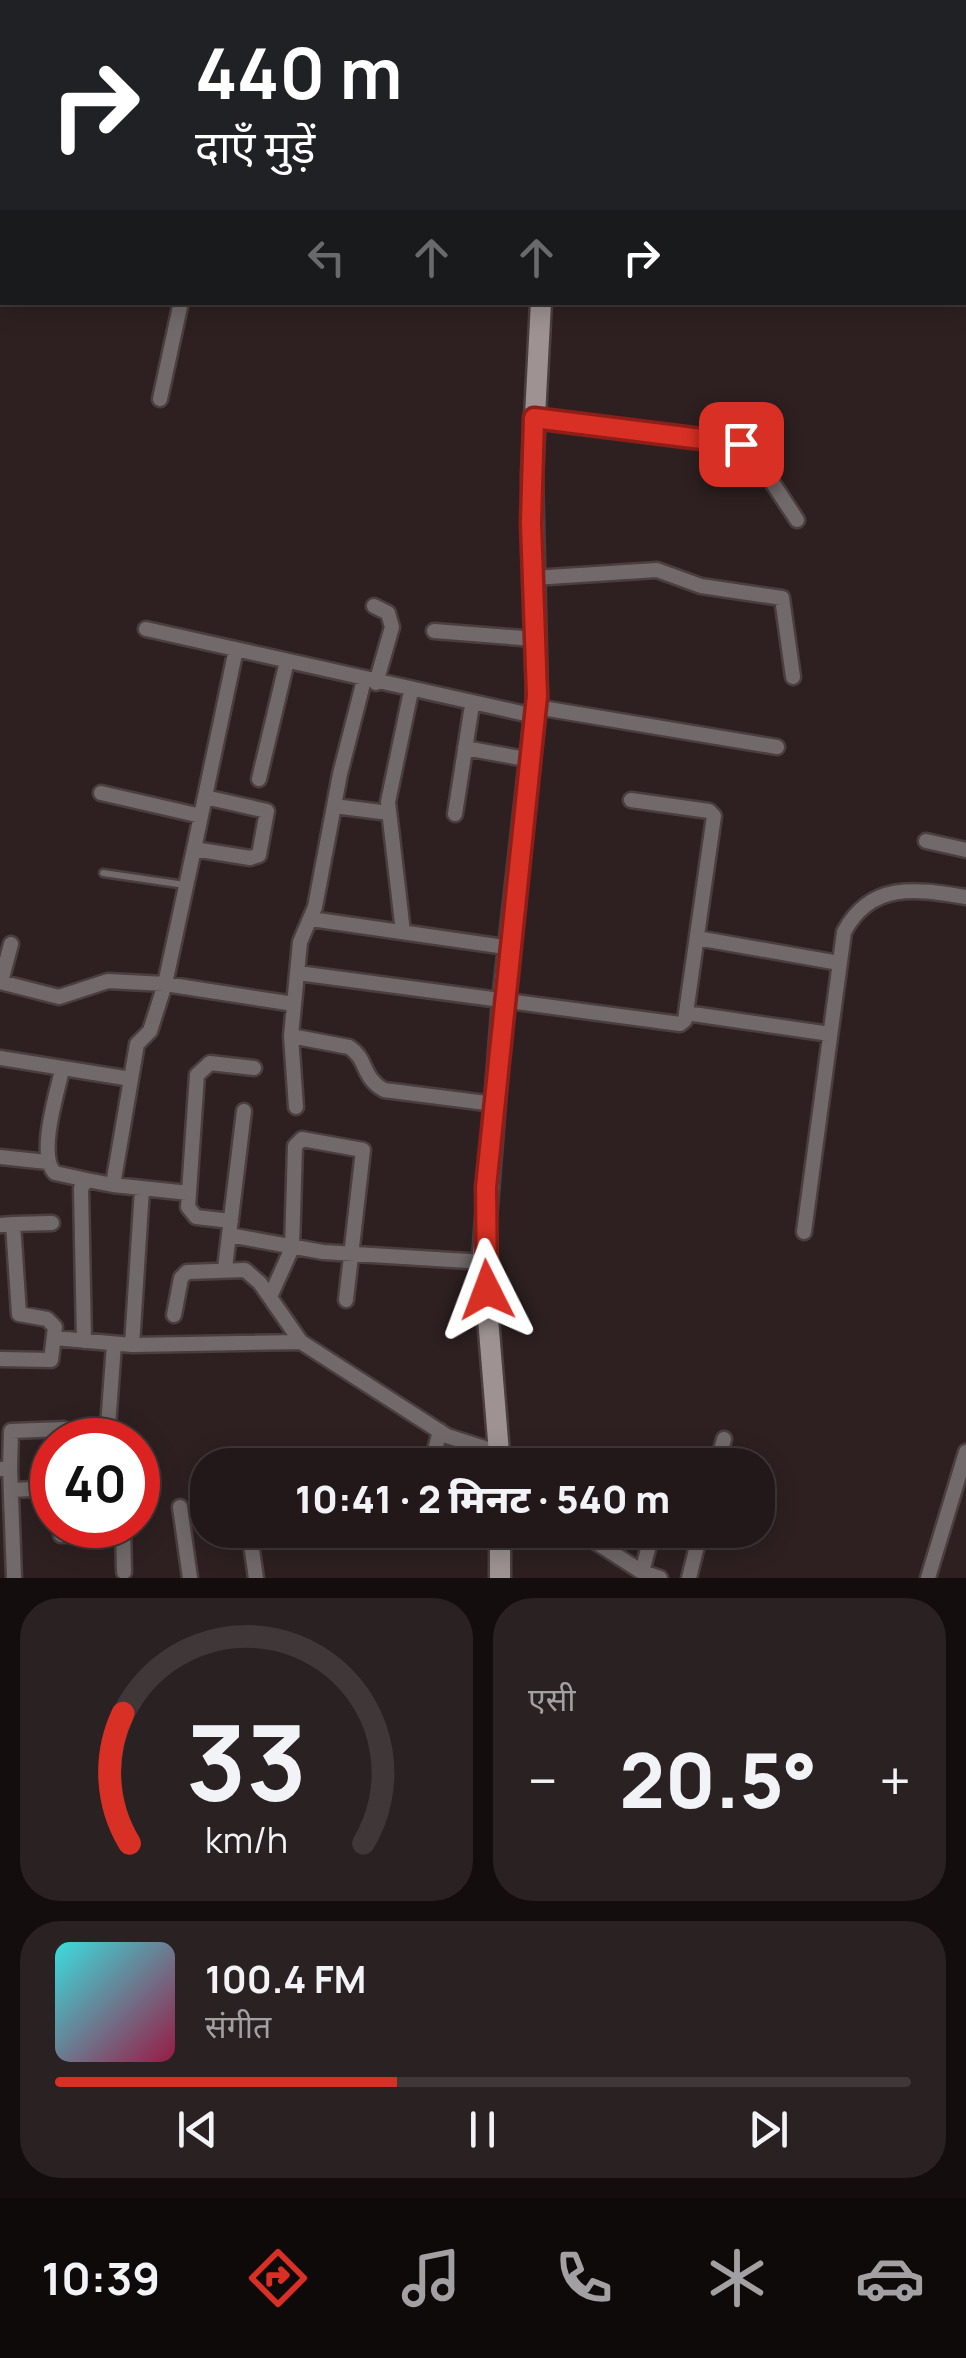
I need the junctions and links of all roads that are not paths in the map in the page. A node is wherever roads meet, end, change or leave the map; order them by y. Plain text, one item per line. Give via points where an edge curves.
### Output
1 (180, 305) edge
2 (542, 305) edge
3 (160, 398) dead end
4 (534, 418) junction
5 (796, 520) dead end
6 (533, 578) junction
7 (374, 606) dead end
8 (146, 629) dead end
9 (434, 630) dead end
10 (536, 639) junction
11 (236, 649) junction
12 (286, 661) junction
13 (793, 677) dead end
14 (370, 681) junction
15 (412, 691) junction
16 (472, 711) dead end
17 (536, 712) junction
18 (777, 747) dead end
19 (465, 748) junction
20 (531, 760) junction
21 (259, 778) dead end
22 (101, 794) dead end
23 (205, 796) junction
24 (631, 800) dead end
25 (334, 806) junction
26 (389, 814) junction
27 (455, 814) dead end
28 (201, 816) junction
29 (926, 840) dead end
30 (194, 849) junction
31 (966, 850) edge
32 (103, 873) dead end
33 (185, 885) junction
34 (966, 897) edge
35 (311, 919) junction
36 (403, 932) junction
37 (697, 938) junction
38 (11, 944) dead end
39 (512, 948) junction
40 (839, 964) junction
41 (298, 974) junction
42 (0, 982) edge
43 (165, 984) junction
44 (504, 1000) junction
45 (294, 1004) junction
46 (686, 1014) junction
47 (830, 1034) junction
48 (291, 1036) junction
49 (0, 1058) edge
50 (254, 1068) dead end
51 (62, 1070) junction
52 (131, 1079) junction
53 (494, 1104) junction
54 (296, 1107) dead end
55 (244, 1111) dead end
56 (0, 1157) edge
57 (47, 1162) junction
58 (88, 1180) junction
59 (113, 1184) junction
60 (142, 1190) junction
61 (189, 1193) junction
62 (52, 1223) dead end
63 (7, 1224) edge
64 (230, 1228) junction
65 (804, 1232) dead end
66 (292, 1248) junction
67 (352, 1254) junction
68 (484, 1262) junction
69 (225, 1268) junction
70 (270, 1297) junction
71 (346, 1300) dead end
72 (174, 1314) dead end
73 (56, 1338) junction
74 (84, 1341) junction
75 (300, 1342) junction
76 (114, 1344) junction
77 (132, 1346) junction
78 (0, 1359) edge
79 (109, 1418) edge
80 (30, 1430) edge
81 (440, 1431) junction
82 (724, 1439) dead end
83 (436, 1448) edge
84 (476, 1448) edge
85 (499, 1448) edge
86 (722, 1448) edge
87 (966, 1452) edge
88 (5, 1469) edge
89 (30, 1489) edge
90 (12, 1490) junction
91 (180, 1506) dead end
92 (6, 1538) edge
93 (123, 1548) edge
94 (252, 1548) edge
95 (500, 1548) edge
96 (605, 1548) edge
97 (648, 1548) edge
98 (697, 1548) edge
99 (124, 1572) dead end
100 (642, 1572) junction
101 (14, 1578) edge
102 (190, 1578) edge
103 (256, 1578) edge
104 (500, 1578) edge
105 (660, 1578) edge
106 (690, 1578) edge
107 (928, 1578) edge

1 - 3 street
2 - 4 street
4 - 5 street via 741,444
4 - 6 street
6 - 10 street
6 - 13 street via 657,570 701,586 782,598
7 - 14 street via 388,613 392,627
8 - 11 street
9 - 10 street
10 - 17 street
11 - 12 street
11 - 23 street
12 - 14 street
12 - 21 street
14 - 15 street
14 - 25 street
15 - 17 street
15 - 26 street via 390,780
16 - 19 street
17 - 18 street
17 - 20 street
19 - 20 street
19 - 27 street
20 - 39 street
22 - 28 street
23 - 28 street
23 - 30 street via 269,814 254,858
24 - 37 street via 714,816
25 - 26 street
25 - 35 street
26 - 36 street
28 - 30 street
29 - 31 street
30 - 33 street
32 - 33 lane
33 - 43 street
34 - 40 street via 900,888 878,896 854,914
35 - 36 street
35 - 41 street via 300,942
36 - 39 street
37 - 40 street
37 - 46 street
38 - 42 street
39 - 44 street
40 - 47 street
41 - 44 street
41 - 45 street
42 - 43 street via 59,997 108,981
43 - 45 street
43 - 52 street via 150,1032 137,1044
44 - 46 street via 675,1025
44 - 53 street
45 - 48 street
46 - 47 street
47 - 65 street
48 - 53 street via 357,1052 370,1082 384,1090
48 - 54 street
49 - 51 street
50 - 61 street via 200,1068
51 - 52 street
51 - 57 street
52 - 59 street
53 - 68 street
55 - 64 street
56 - 57 street
57 - 58 street via 54,1173
58 - 59 street
58 - 74 street via 81,1188
59 - 60 street
60 - 61 street
60 - 77 street
61 - 64 street via 196,1217
62 - 63 street
63 - 73 street via 16,1305 26,1318 53,1322
64 - 66 street
64 - 69 street
66 - 67 street
66 - 67 street via 295,1146 310,1139 363,1150
66 - 70 street
67 - 68 street
67 - 71 street
68 - 85 street
69 - 70 street via 253,1274
69 - 72 street via 187,1272
70 - 75 street
73 - 74 street
73 - 78 street via 51,1360
74 - 76 street
75 - 77 street
75 - 81 street
76 - 77 street
76 - 79 street
80 - 88 street via 12,1431
81 - 83 street
81 - 84 street
82 - 86 street
87 - 107 street
88 - 90 street
89 - 90 street
90 - 92 street
91 - 102 street
92 - 101 street
93 - 99 street
94 - 103 street
95 - 104 street
96 - 100 street
97 - 100 street
98 - 106 street
100 - 105 street

